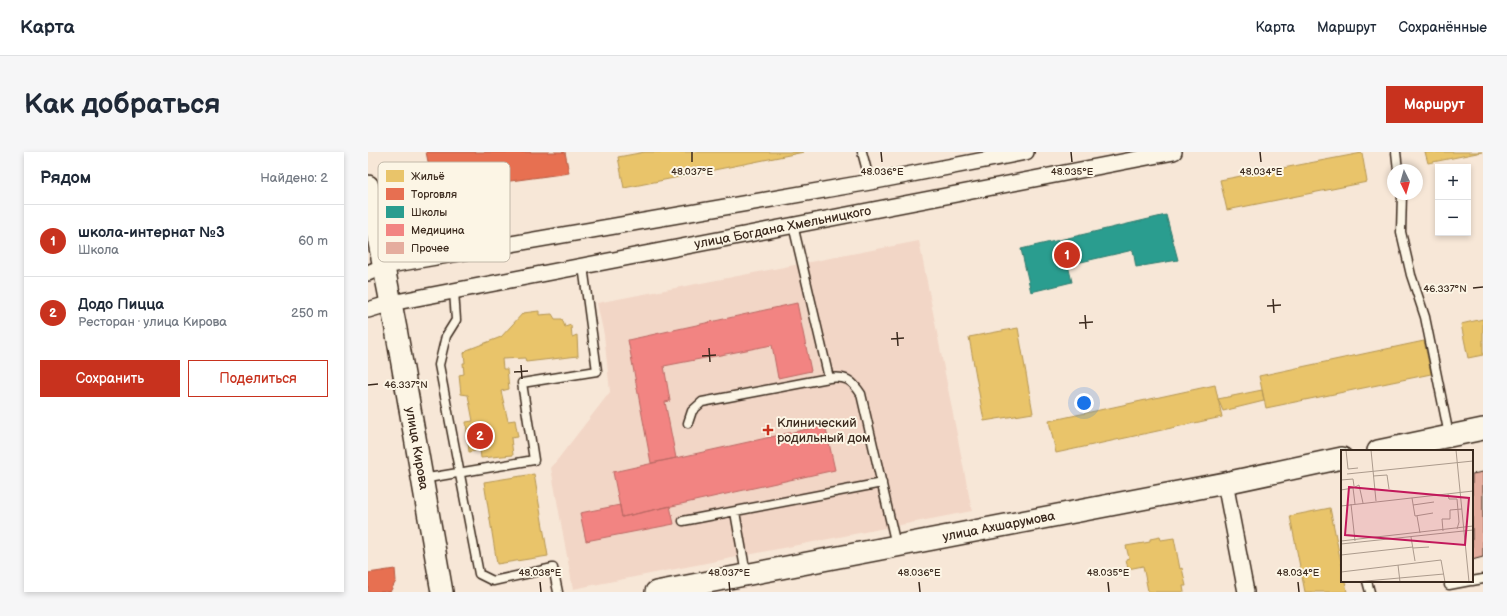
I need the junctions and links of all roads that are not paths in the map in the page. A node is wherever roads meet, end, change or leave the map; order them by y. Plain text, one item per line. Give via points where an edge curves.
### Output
1 (862, 152) edge
2 (1026, 152) edge
3 (1174, 152) edge
4 (1396, 152) edge
5 (1397, 164) edge
6 (870, 182) junction
7 (368, 186) edge
8 (1402, 200) edge
9 (793, 225) junction
10 (510, 246) edge
11 (421, 262) edge
12 (583, 266) junction
13 (376, 270) edge
14 (454, 290) junction
15 (391, 303) junction
16 (368, 310) edge
17 (829, 378) junction
18 (688, 423) dead end
19 (1483, 429) edge
20 (1449, 436) junction
21 (1418, 447) edge
22 (1388, 450) edge
23 (1341, 458) edge
24 (459, 472) junction
25 (422, 479) junction
26 (882, 483) junction
27 (1225, 483) junction
28 (735, 512) junction
29 (683, 521) dead end
30 (896, 546) junction
31 (747, 575) junction
32 (1483, 578) edge
33 (1473, 580) edge
34 (1367, 582) edge
35 (1466, 582) edge
36 (1448, 586) edge
37 (442, 592) edge
38 (558, 592) edge
39 (656, 592) edge
40 (1246, 592) edge
41 (1370, 592) edge

1 - 6 lane
2 - 6 street
3 - 9 street, улица Богдана Хмельницкого
4 - 5 lane
6 - 10 street
7 - 13 street, улица Кирова
8 - 20 lane via 1401,232 1411,275 1425,317
9 - 12 street, улица Богдана Хмельницкого
9 - 17 lane
11 - 13 street
12 - 14 street, улица Богдана Хмельницкого
12 - 24 lane via 597,371 522,383 534,460
13 - 15 street, улица Кирова
14 - 15 street, улица Богдана Хмельницкого
14 - 24 lane via 456,320 446,336 439,365
15 - 16 street, улица Богдана Хмельницкого
15 - 25 street, улица Кирова
17 - 18 lane via 702,402 692,411
17 - 26 lane via 848,379 861,394
19 - 20 street
20 - 21 street
21 - 22 street
23 - 27 street, улица Ахшарумова
24 - 25 lane
24 - 38 lane via 479,574 493,581 553,568
25 - 37 street, улица Кирова
26 - 28 lane
26 - 30 lane
27 - 30 street, улица Ахшарумова
27 - 40 street
28 - 29 lane
28 - 31 lane
30 - 31 street, улица Ахшарумова
31 - 39 street, улица Ахшарумова
32 - 33 lane
34 - 41 lane
35 - 36 lane

